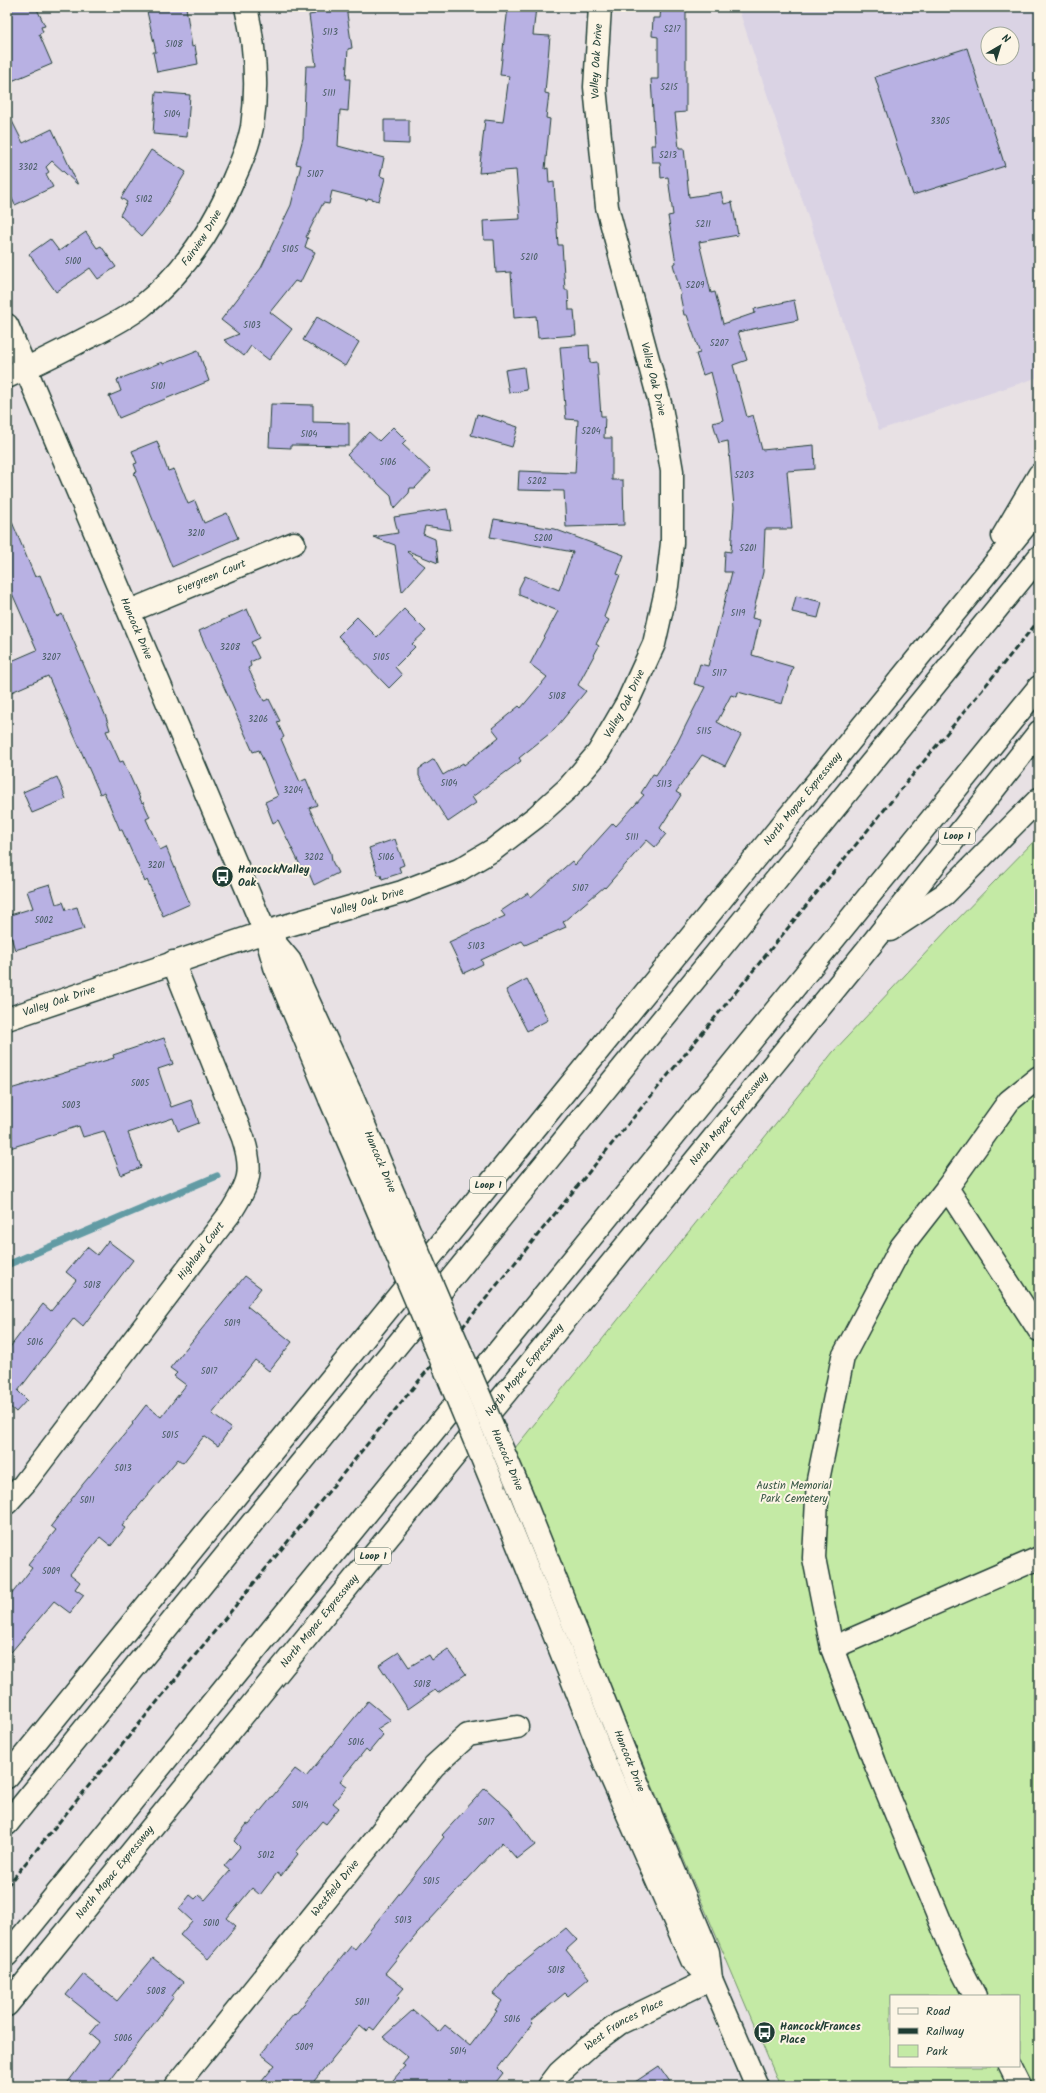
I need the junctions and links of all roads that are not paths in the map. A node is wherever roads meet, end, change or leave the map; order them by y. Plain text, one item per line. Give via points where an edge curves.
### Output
1 (246, 7) edge
2 (600, 7) edge
3 (7, 325) edge
4 (17, 373) edge
5 (1039, 475) edge
6 (1039, 509) edge
7 (294, 543) dead end
8 (1039, 557) edge
9 (970, 592) junction
10 (130, 611) junction
11 (1039, 687) edge
12 (1039, 732) edge
13 (1039, 799) edge
14 (265, 932) junction
15 (874, 940) junction
16 (173, 962) junction
17 (7, 1019) edge
18 (1039, 1077) edge
19 (340, 1095) junction
20 (947, 1188) junction
21 (1039, 1330) edge
22 (7, 1503) edge
23 (1039, 1558) edge
24 (832, 1648) junction
25 (517, 1727) dead end
26 (7, 1777) edge
27 (7, 1824) edge
28 (7, 1955) edge
29 (711, 1979) junction
30 (974, 1995) edge
31 (7, 2005) edge
32 (1010, 2067) edge
33 (176, 2086) edge
34 (549, 2086) edge
35 (757, 2086) edge
36 (1020, 2086) edge

1 - 4 main road, Fairview Drive via 255,68 252,129 228,194 211,228 191,257 140,307 112,326
2 - 14 main road, Valley Oak Drive via 595,87 607,207 662,407 672,471 672,543 667,586 654,644 627,703 598,753 568,788 493,850 459,870 402,892
3 - 4 main road, Hancock Drive
4 - 10 main road, Hancock Drive
5 - 9 main road
6 - 9 main road, North Mopac Expressway / Loop 1
7 - 10 main road, Evergreen Court
8 - 27 main road
9 - 26 main road, North Mopac Expressway / Loop 1
10 - 14 main road, Hancock Drive
11 - 28 main road
12 - 15 main road, North Mopac Expressway / Loop 1
13 - 15 main road via 945,894
14 - 16 main road, Valley Oak Drive
14 - 19 main road, Hancock Drive via 290,961
15 - 31 main road, North Mopac Expressway / Loop 1
16 - 17 main road, Valley Oak Drive
16 - 22 main road, Highland Court via 243,1138 250,1158 249,1178 231,1212
18 - 20 main road via 1009,1101
19 - 29 main road, Hancock Drive, bridge via 521,1493 708,1952
19 - 29 main road, Hancock Drive, bridge via 432,1335 523,1554 605,1763 692,1960
20 - 21 main road
20 - 24 main road via 901,1247 843,1357 818,1480 814,1558
23 - 24 main road
24 - 30 main road via 875,1763 955,1957
25 - 33 main road, Westfield Drive via 468,1735 434,1766
29 - 34 main road, West Frances Place via 620,2023 589,2046 559,2073
29 - 35 main road, Hancock Drive
32 - 36 main road

